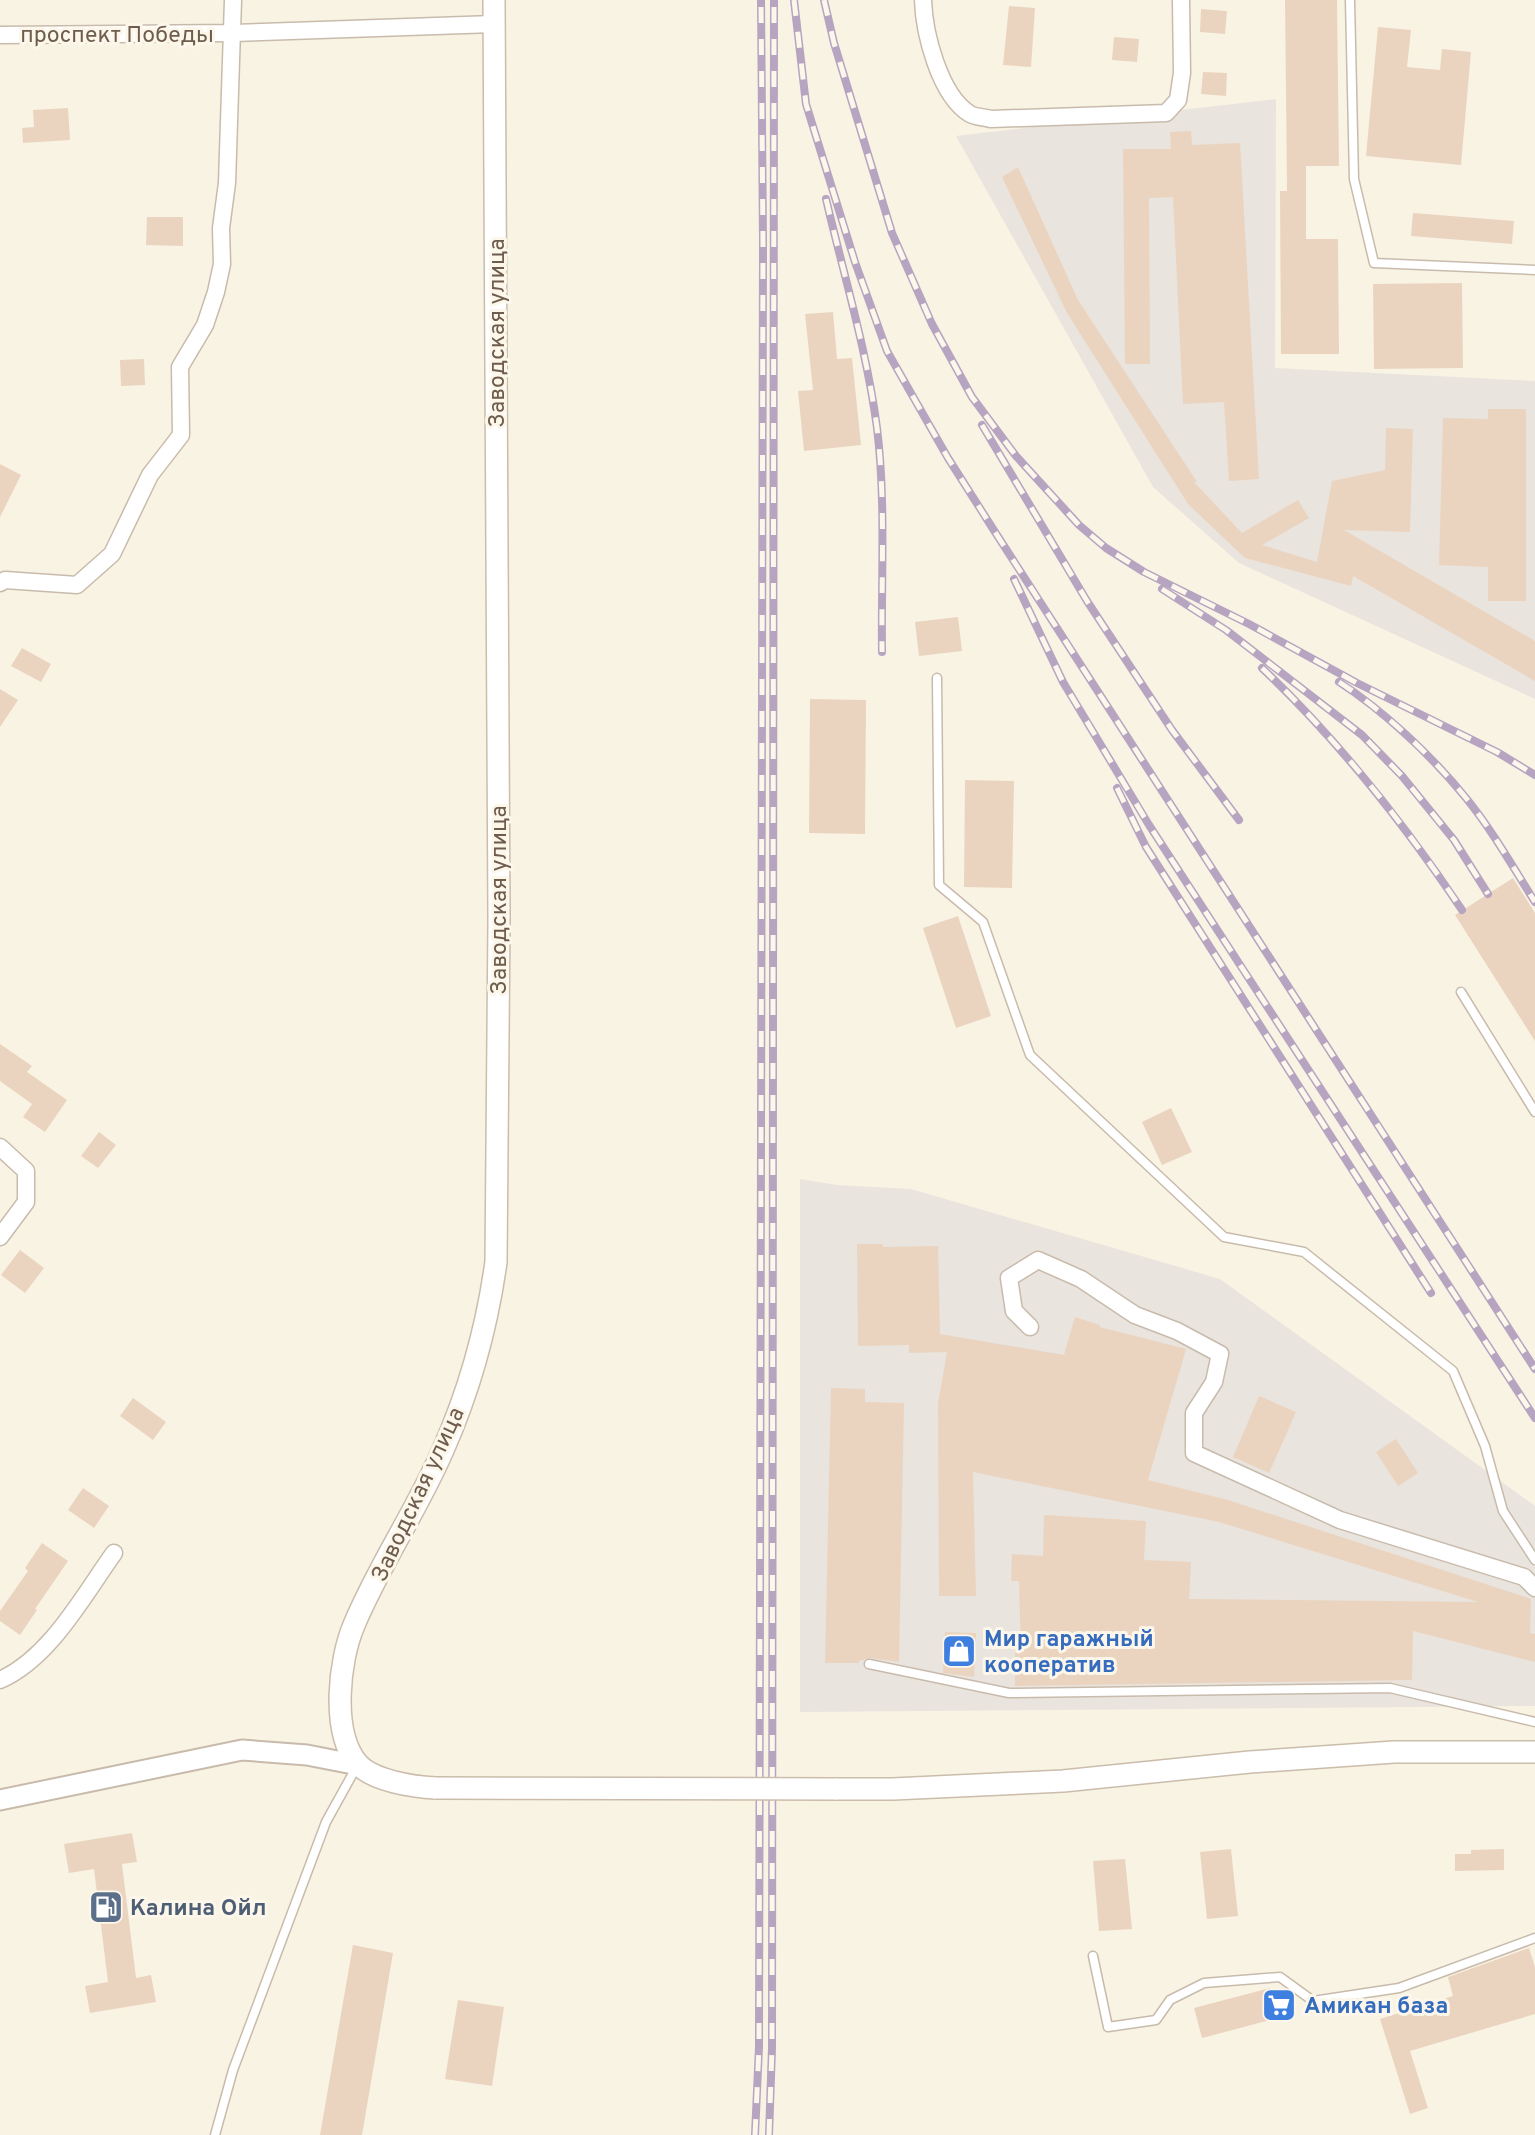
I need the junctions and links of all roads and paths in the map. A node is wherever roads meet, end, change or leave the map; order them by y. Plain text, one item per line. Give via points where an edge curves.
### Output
1 (233, 0) edge
2 (494, 0) edge
3 (923, 0) edge
4 (1181, 0) edge
5 (1350, 0) edge
6 (494, 24) junction
7 (234, 33) junction
8 (0, 35) edge
9 (1535, 270) edge
10 (0, 583) edge
11 (937, 678) dead end
12 (1461, 992) dead end
13 (1535, 1112) edge
14 (0, 1147) edge
15 (0, 1237) edge
16 (1030, 1327) dead end
17 (114, 1553) dead end
18 (1535, 1560) edge
19 (1535, 1588) edge
20 (869, 1664) dead end
21 (0, 1680) edge
22 (1535, 1722) edge
23 (1535, 1752) edge
24 (358, 1765) junction
25 (0, 1800) edge
26 (1535, 1938) edge
27 (1093, 1956) dead end
28 (215, 2135) edge

1 - 7 street
2 - 6 main road, Заводская улица
3 - 4 street via 924,24 954,99 971,114 991,118 1166,113 1178,100 1182,73
5 - 9 lane via 1354,179 1374,263
6 - 7 street, проспект Победы
6 - 24 main road, Заводская улица via 499,906 496,1262 478,1360 443,1450 353,1626 340,1681 343,1728
7 - 8 street, проспект Победы
7 - 10 street via 222,264 205,326 180,367 181,435 150,475 112,554 76,585
11 - 18 lane via 939,885 983,922 1030,1055 1224,1237 1304,1252 1453,1371 1485,1446 1503,1511
12 - 13 lane
14 - 15 street via 26,1171 26,1202
16 - 19 street via 1014,1311 1009,1279 1038,1260 1081,1279 1135,1315 1220,1354 1214,1382 1194,1413 1194,1453 1340,1520 1524,1577
17 - 21 street via 31,1663
20 - 22 lane via 1010,1693 1390,1688
23 - 24 main road, bridge via 1394,1752 1063,1781 893,1789 410,1787
24 - 25 street via 242,1750
24 - 28 lane via 326,1822 233,2070
26 - 27 lane via 1399,1988 1313,2001 1280,1977 1205,1983 1170,2000 1156,2020 1108,2027

